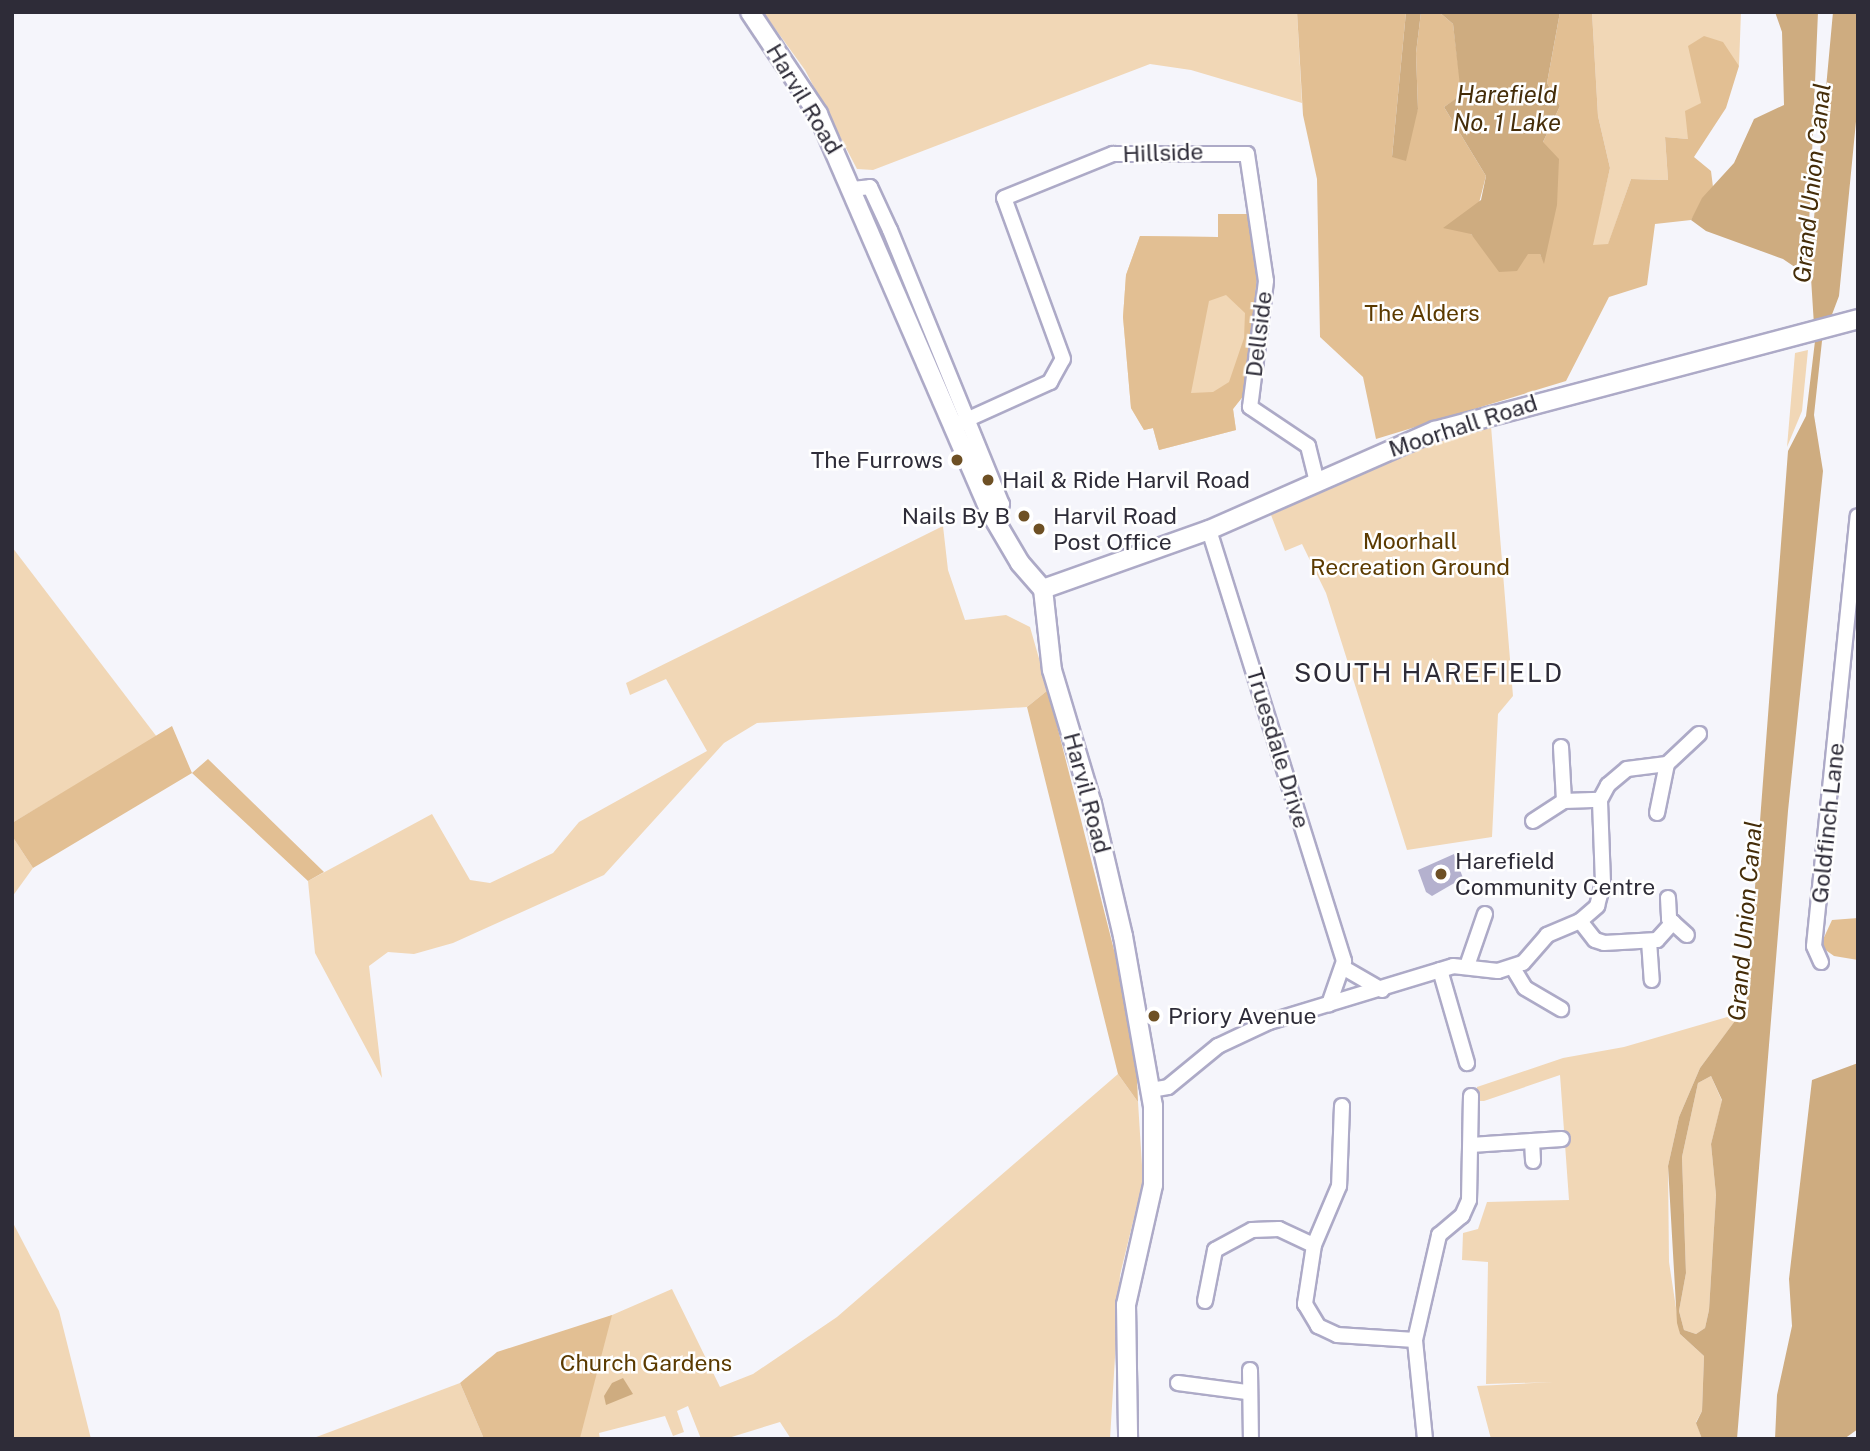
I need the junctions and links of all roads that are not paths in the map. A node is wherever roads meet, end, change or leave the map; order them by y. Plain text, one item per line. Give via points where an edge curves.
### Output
1 (750, 12) edge
2 (1247, 154) joint
3 (1851, 321) edge
4 (960, 422) junction
5 (1317, 483) junction
6 (1858, 516) edge
7 (1209, 530) junction
8 (1043, 589) junction
9 (1699, 734) dead end
10 (1561, 747) dead end
11 (1667, 764) junction
12 (1600, 800) junction
13 (1564, 801) junction
14 (1657, 813) dead end
15 (1533, 821) dead end
16 (1668, 898) dead end
17 (1485, 914) dead end
18 (1580, 921) junction
19 (1673, 922) junction
20 (1687, 934) dead end
21 (1649, 941) junction
22 (1821, 962) dead end
23 (1467, 966) junction
24 (1344, 968) junction
25 (1513, 968) junction
26 (1440, 970) junction
27 (1652, 980) dead end
28 (1382, 990) junction
29 (1329, 1004) junction
30 (1561, 1009) dead end
31 (1467, 1063) dead end
32 (1151, 1090) junction
33 (1471, 1096) dead end
34 (1342, 1106) dead end
35 (1562, 1139) dead end
36 (1532, 1141) junction
37 (1471, 1145) junction
38 (1533, 1161) dead end
39 (1314, 1245) junction
40 (1205, 1301) dead end
41 (1415, 1340) junction
42 (1250, 1370) dead end
43 (1178, 1383) dead end
44 (1246, 1392) junction
45 (1128, 1439) edge
46 (1251, 1439) edge
47 (1424, 1439) edge

1 - 4 street, Harvil Road via 818,114
2 - 4 street, Hillside via 1113,154 1004,198 1063,359 1050,382
2 - 5 street, Dellside via 1266,281 1250,407 1308,446
3 - 5 street, Moorhall Road via 1464,421
4 - 8 street, Harvil Road via 990,512 1020,563
5 - 7 street, Moorhall Road
6 - 22 street, Goldfinch Lane via 1814,946
7 - 8 street, Moorhall Road
7 - 24 street, Truesdale Drive
8 - 32 street, Harvil Road via 1050,660 1096,819 1140,1012
9 - 11 street
10 - 13 street
11 - 12 street via 1627,769
11 - 14 street
12 - 13 street
12 - 18 street via 1602,896
13 - 15 street
16 - 19 street
17 - 23 street
18 - 21 street via 1595,940 1604,943
18 - 25 street via 1547,935
19 - 20 street
19 - 21 street via 1660,938
21 - 27 street
23 - 25 street
23 - 26 street
24 - 28 street
24 - 29 street
25 - 30 street via 1525,988
26 - 28 street
26 - 31 street
28 - 29 street
29 - 32 street via 1242,1032 1168,1087
32 - 45 street, Harvil Road via 1153,1185 1126,1305
33 - 37 street
34 - 39 street via 1339,1186
35 - 36 street
36 - 37 street
36 - 38 street
37 - 41 street via 1467,1209 1439,1235
39 - 40 street via 1279,1229 1241,1235 1212,1255
39 - 41 street via 1305,1304 1318,1326 1337,1335
41 - 47 street
42 - 44 street
43 - 44 street
44 - 46 street

